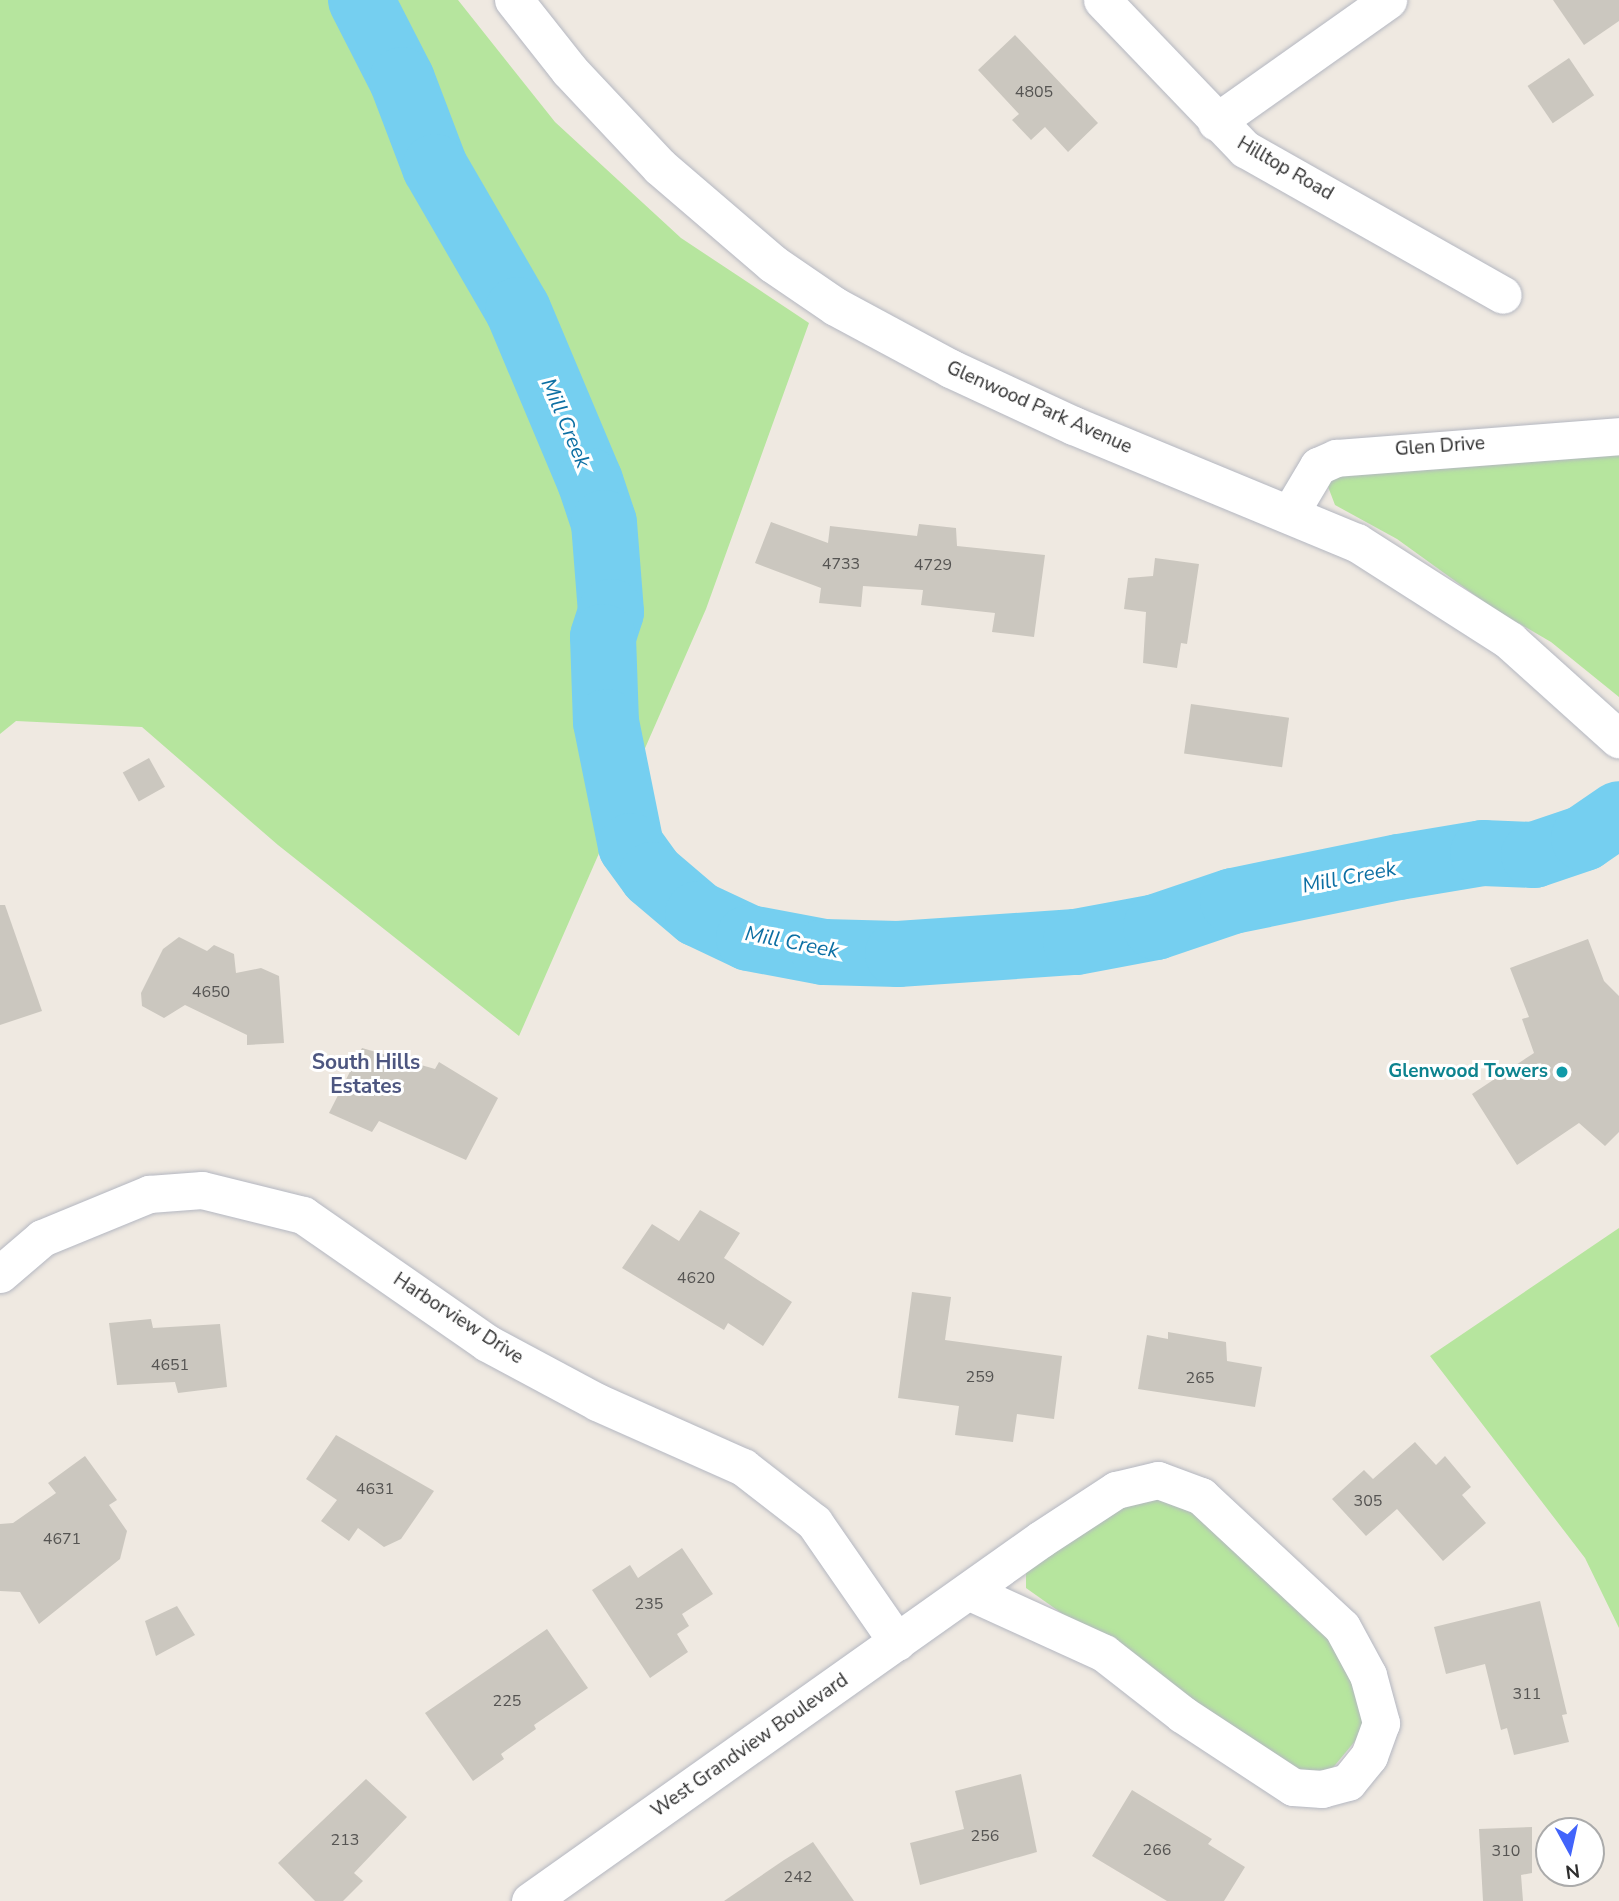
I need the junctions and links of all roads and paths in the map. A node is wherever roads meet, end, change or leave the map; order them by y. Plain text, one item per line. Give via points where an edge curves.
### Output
1 (514, 0) edge
2 (1102, 0) edge
3 (1388, 0) edge
4 (1216, 122) junction
5 (1503, 295) dead end
6 (1619, 436) edge
7 (1290, 513) junction
8 (1617, 737) edge
9 (0, 1273) edge
10 (970, 1592) junction
11 (897, 1642) junction
12 (530, 1901) edge

1 - 7 main road, Glenwood Park Avenue via 570,71 660,167 763,256 836,307 951,369 1074,426
2 - 4 street, Hilltop Road
3 - 4 street
4 - 5 street, Hilltop Road via 1245,149
6 - 7 street, Glen Drive via 1336,458 1318,466
7 - 8 main road, Glenwood Park Avenue via 1357,543 1460,605 1510,641
9 - 11 street, Harborview Drive via 42,1238 149,1194 202,1190 303,1215 487,1343 597,1402 743,1467 814,1522
10 - 10 street, West Grandview Boulevard via 1116,1490 1158,1480 1201,1496 1272,1556 1342,1627 1368,1675 1381,1723 1369,1756 1348,1782 1322,1789 1293,1787 1182,1714 1104,1653
10 - 11 street, West Grandview Boulevard
11 - 12 street, West Grandview Boulevard

